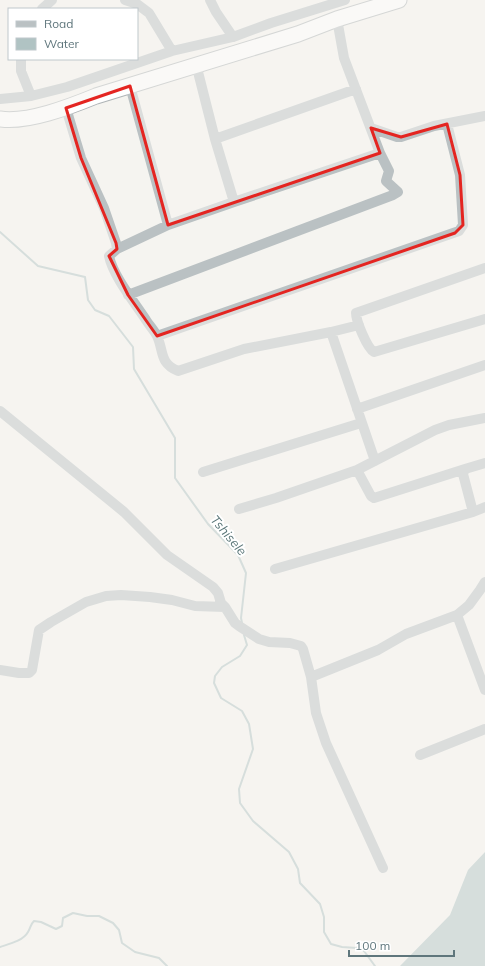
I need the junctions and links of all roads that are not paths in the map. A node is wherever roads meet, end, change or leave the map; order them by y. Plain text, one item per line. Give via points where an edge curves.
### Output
1 (52, 0) edge
2 (125, 0) edge
3 (210, 0) edge
4 (344, 0) edge
5 (399, 0) edge
6 (43, 8) edge
7 (337, 19) junction
8 (233, 37) junction
9 (172, 51) junction
10 (21, 60) edge
11 (196, 64) junction
12 (130, 86) junction
13 (356, 89) junction
14 (31, 96) junction
15 (0, 99) edge
16 (66, 108) junction
17 (485, 116) edge
18 (0, 119) edge
19 (447, 124) junction
20 (371, 128) junction
21 (215, 140) junction
22 (380, 153) junction
23 (234, 202) junction
24 (168, 226) junction
25 (117, 249) junction
26 (485, 268) edge
27 (128, 295) junction
28 (485, 319) edge
29 (359, 325) junction
30 (331, 332) junction
31 (157, 336) junction
32 (485, 365) edge
33 (357, 409) junction
34 (0, 411) edge
35 (485, 418) edge
36 (361, 423) junction
37 (375, 461) junction
38 (485, 463) edge
39 (465, 468) junction
40 (357, 470) junction
41 (202, 472) dead end
42 (485, 507) edge
43 (239, 509) dead end
44 (473, 512) junction
45 (274, 570) dead end
46 (485, 582) edge
47 (225, 607) junction
48 (457, 615) junction
49 (0, 670) edge
50 (311, 677) junction
51 (485, 690) edge
52 (485, 729) edge
53 (420, 755) dead end
54 (383, 868) dead end

1 - 6 street
2 - 9 street via 137,4 149,13
3 - 8 street
4 - 8 street
5 - 7 highway
7 - 11 highway via 298,34
7 - 13 street via 342,52
8 - 9 street
9 - 14 street via 67,87
10 - 14 street via 21,71
11 - 12 highway
11 - 21 street
12 - 16 highway
12 - 24 street
13 - 20 street
13 - 21 street
14 - 15 street
16 - 18 highway via 16,120
16 - 25 street via 81,158 104,208
17 - 19 street
19 - 20 street via 401,137
19 - 31 street via 460,174 463,225 459,231
20 - 22 street
21 - 23 street
22 - 23 street
22 - 27 street via 389,171 386,181 398,192 394,195
23 - 24 street
24 - 25 street
25 - 27 street via 109,256
26 - 29 street via 357,311
27 - 31 street
28 - 29 street via 378,352 370,349
29 - 30 street
30 - 31 street via 244,349 178,371 164,360
30 - 33 street
32 - 33 street
33 - 36 street
34 - 47 street via 124,512 167,555 214,587 221,604
35 - 37 street via 435,430
36 - 37 street
36 - 41 street
37 - 40 street
38 - 39 street
39 - 40 street via 374,498
39 - 44 street via 463,474
40 - 43 street
42 - 44 street
44 - 45 street
46 - 48 street via 469,604
47 - 49 street via 195,606 150,597 106,596 86,602 39,630 32,670 29,673
47 - 50 street via 238,626 259,639 301,646
48 - 50 street via 406,634 378,650
48 - 51 street
50 - 54 street via 316,713 326,743
52 - 53 street

